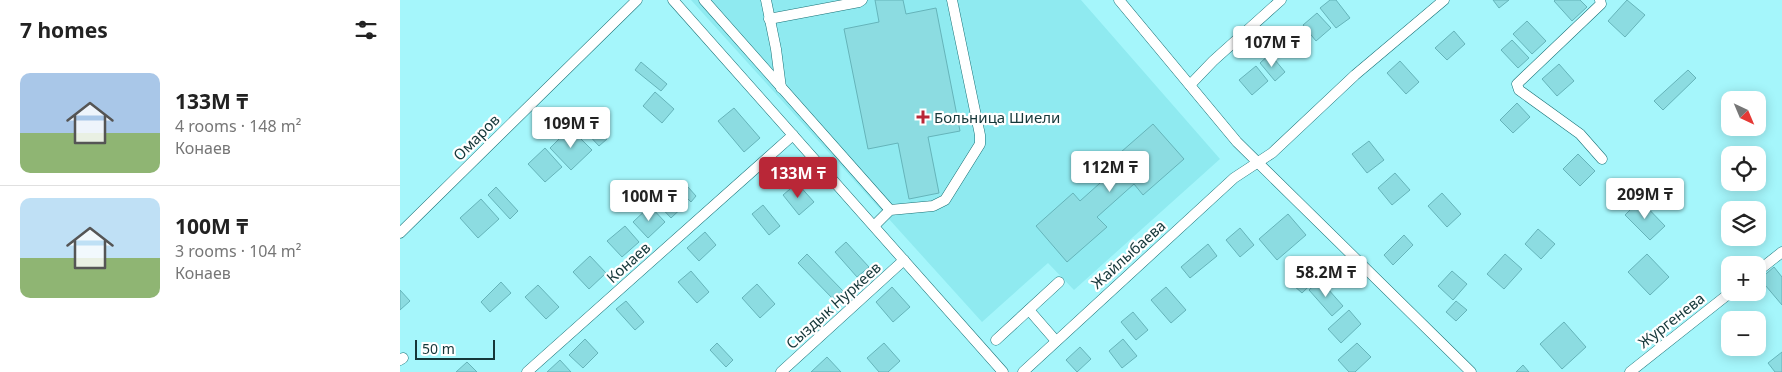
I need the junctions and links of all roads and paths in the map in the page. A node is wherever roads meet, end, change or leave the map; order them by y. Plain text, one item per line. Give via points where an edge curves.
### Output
1 (637, 0) edge
2 (673, 0) edge
3 (704, 0) edge
4 (766, 0) edge
5 (862, 0) edge
6 (952, 0) edge
7 (1119, 0) edge
8 (1281, 0) edge
9 (1444, 0) edge
10 (1600, 0) edge
11 (829, 4) edge
12 (769, 19) junction
13 (1190, 85) junction
14 (781, 88) junction
15 (793, 135) junction
16 (1602, 159) dead end
17 (1257, 162) junction
18 (890, 210) junction
19 (875, 225) junction
20 (400, 232) edge
21 (1782, 252) edge
22 (904, 260) junction
23 (1766, 265) edge
24 (1059, 282) dead end
25 (1721, 300) edge
26 (1029, 310) junction
27 (996, 340) dead end
28 (1056, 341) junction
29 (527, 372) edge
30 (781, 372) edge
31 (1003, 372) edge
32 (1023, 372) edge
33 (1471, 372) edge
34 (1630, 372) edge

1 - 20 street, Омаров
2 - 15 street
3 - 14 street
4 - 12 street
5 - 11 street
6 - 18 street via 980,144 946,200 933,206
7 - 13 street
8 - 13 street
9 - 17 street, Жайлыбаева via 1355,75 1272,153
10 - 16 street via 1601,4 1517,84 1519,90 1580,134
11 - 12 street
12 - 14 street
13 - 17 street
14 - 18 street
15 - 19 street
15 - 29 street, Конаев
17 - 28 street, Жайлыбаева via 1234,178
17 - 33 street
18 - 19 street
19 - 22 street
21 - 23 street
22 - 30 street, Сыздык Нуркеев
22 - 31 street
24 - 26 street
25 - 34 street, Жургенева
26 - 27 street
26 - 28 street
28 - 32 street, Жайлыбаева

